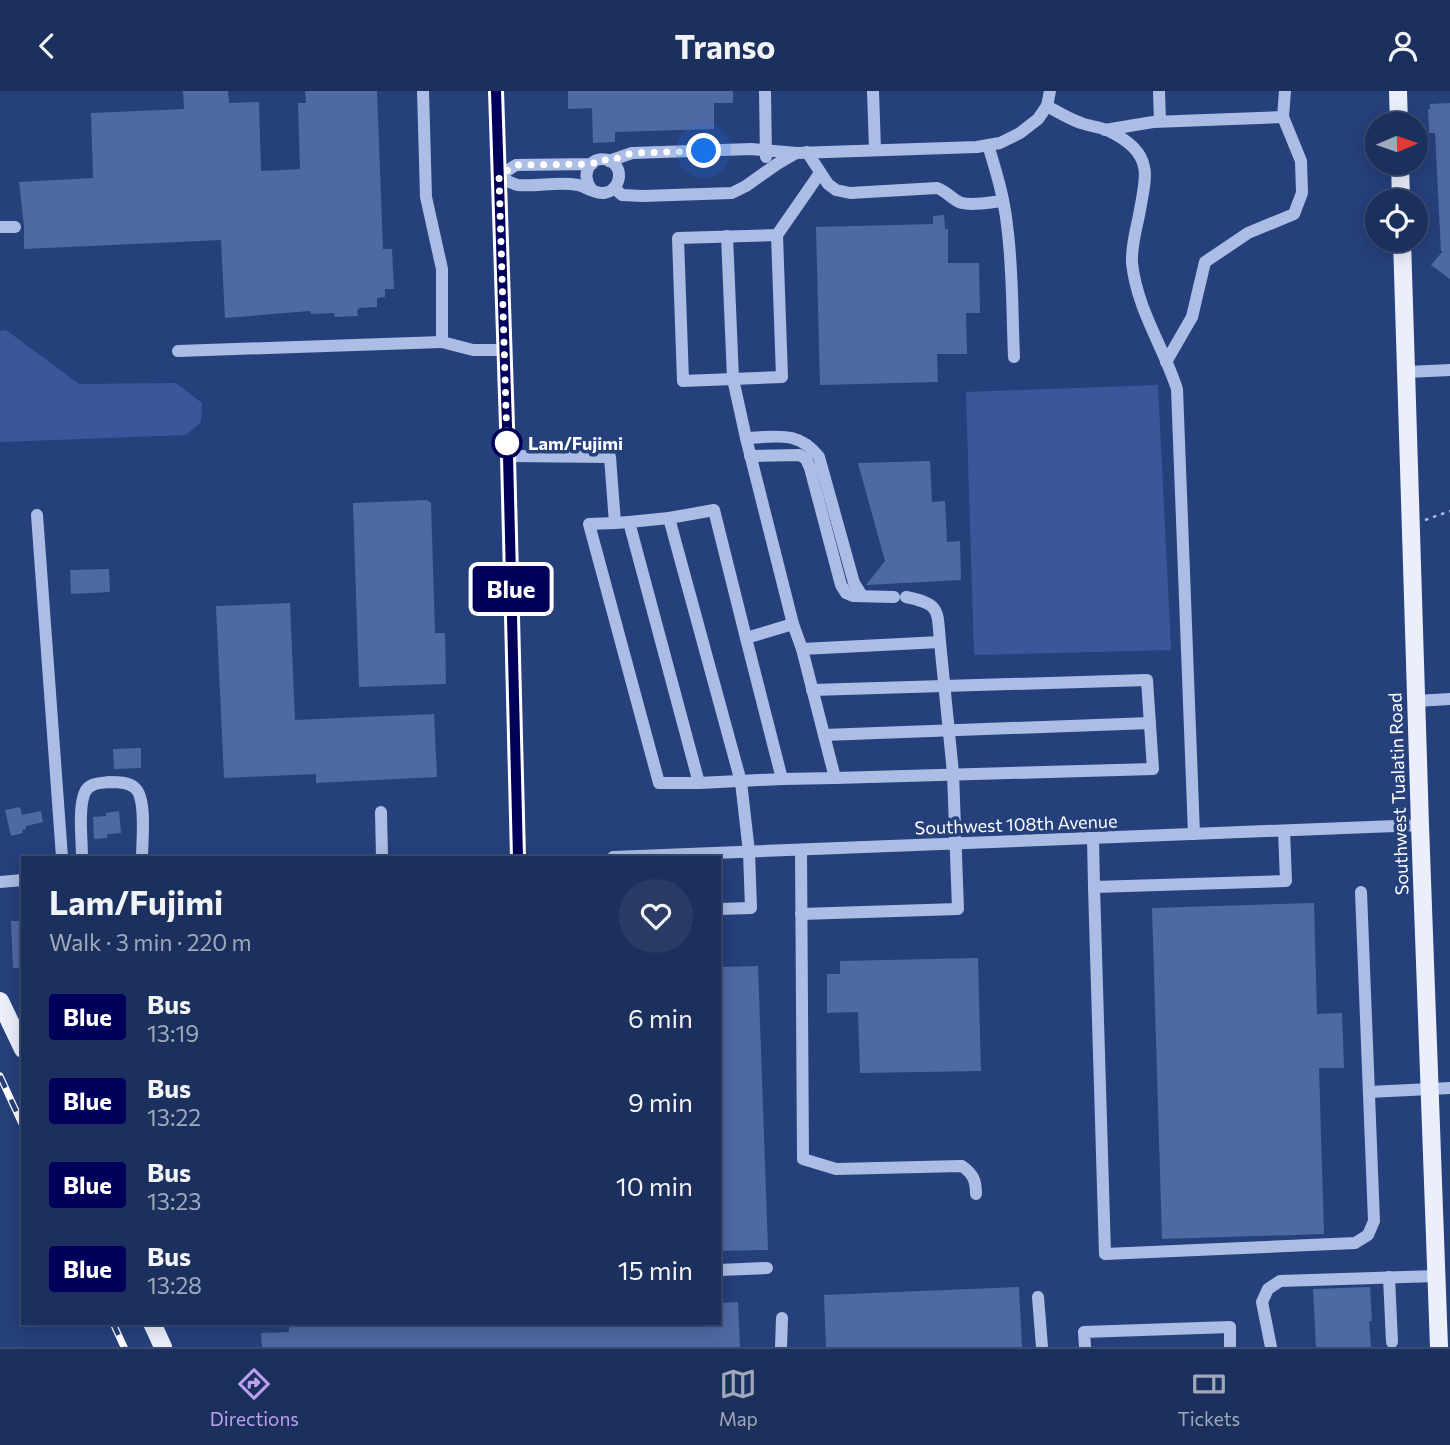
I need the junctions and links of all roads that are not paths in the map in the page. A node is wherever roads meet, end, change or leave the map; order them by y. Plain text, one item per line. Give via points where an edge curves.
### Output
1 (423, 91) edge
2 (496, 91) edge
3 (765, 91) edge
4 (873, 91) edge
5 (1050, 91) edge
6 (1159, 91) edge
7 (1285, 91) edge
8 (1398, 91) edge
9 (1047, 106) junction
10 (1399, 112) edge
11 (1283, 117) junction
12 (1160, 121) junction
13 (1105, 129) junction
14 (988, 145) junction
15 (874, 150) junction
16 (766, 151) junction
17 (802, 153) junction
18 (609, 161) junction
19 (592, 164) junction
20 (767, 171) junction
21 (820, 173) junction
22 (499, 176) junction
23 (592, 190) junction
24 (618, 192) junction
25 (1003, 201) junction
26 (0, 227) edge
27 (15, 227) dead end
28 (777, 235) junction
29 (727, 236) junction
30 (1402, 252) edge
31 (442, 342) junction
32 (504, 350) junction
33 (178, 351) dead end
34 (1014, 357) dead end
35 (1166, 362) junction
36 (1450, 370) edge
37 (1407, 372) junction
38 (733, 379) junction
39 (746, 438) junction
40 (508, 456) junction
41 (750, 456) junction
42 (37, 515) dead end
43 (669, 518) junction
44 (629, 522) junction
45 (615, 523) junction
46 (862, 596) junction
47 (793, 624) junction
48 (746, 638) junction
49 (940, 642) junction
50 (802, 649) junction
51 (945, 686) junction
52 (812, 690) junction
53 (1450, 699) edge
54 (1416, 701) junction
55 (1150, 723) junction
56 (949, 730) junction
57 (824, 735) junction
58 (953, 773) junction
59 (835, 778) junction
60 (782, 779) junction
61 (741, 782) junction
62 (699, 783) junction
63 (381, 812) dead end
64 (1420, 825) junction
65 (1284, 831) junction
66 (1194, 834) junction
67 (1093, 838) junction
68 (956, 844) junction
69 (801, 850) junction
70 (749, 852) junction
71 (62, 856) edge
72 (82, 856) edge
73 (142, 856) edge
74 (382, 856) edge
75 (518, 856) edge
76 (640, 856) edge
77 (21, 880) edge
78 (0, 881) edge
79 (1094, 887) junction
80 (1361, 892) dead end
81 (721, 909) edge
82 (801, 914) junction
83 (0, 1001) edge
84 (21, 1045) edge
85 (1450, 1088) edge
86 (1429, 1089) junction
87 (1369, 1092) junction
88 (976, 1194) dead end
89 (766, 1268) dead end
90 (721, 1270) edge
91 (1436, 1276) junction
92 (1389, 1277) junction
93 (1038, 1297) dead end
94 (782, 1318) dead end
95 (153, 1325) edge
96 (1392, 1342) dead end
97 (163, 1347) edge
98 (781, 1347) edge
99 (1042, 1347) edge
100 (1085, 1347) edge
101 (1230, 1347) edge
102 (1270, 1347) edge
103 (1439, 1347) edge

1 - 31 street via 426,197 442,269
2 - 22 street
3 - 16 street
4 - 15 street
5 - 9 street
6 - 12 street
7 - 11 street
8 - 10 main road
9 - 13 street
9 - 14 street via 1020,133
11 - 12 street
11 - 35 street via 1301,161 1302,193 1294,214 1248,233 1205,262 1192,317
12 - 13 street
13 - 35 street via 1130,144 1144,167 1132,260 1145,317
14 - 15 street
14 - 25 street
15 - 17 street
16 - 17 street
16 - 18 street via 632,153
16 - 20 street
17 - 20 street
17 - 21 street
18 - 19 street
18 - 24 street via 619,174
19 - 22 street via 516,165
19 - 23 street via 586,176
20 - 24 street via 732,193 643,196
21 - 25 street via 836,190 850,193 937,188 962,203
21 - 28 street
22 - 23 street via 515,185 566,184
22 - 32 street
23 - 24 street
25 - 34 street
26 - 27 street
28 - 29 street
28 - 38 street via 782,377
29 - 38 street
29 - 38 street via 678,238 682,368 683,381
30 - 37 main road, Southwest Tualatin Road
31 - 32 street via 473,350
31 - 33 street
32 - 40 street
35 - 66 street via 1177,389
36 - 37 street
37 - 54 main road, Southwest Tualatin Road
38 - 39 street
39 - 41 street
39 - 46 street via 798,439 819,457 854,583
40 - 45 street via 610,457
40 - 75 street
41 - 46 street via 800,455 806,459 841,585 846,593
41 - 47 street
42 - 71 street
43 - 44 street
43 - 48 street via 714,510
43 - 61 street
44 - 45 street
44 - 62 street
45 - 62 street via 589,524 659,783
46 - 49 street via 926,601 937,618
47 - 48 street
47 - 50 street
48 - 60 street
49 - 50 street
49 - 51 street
50 - 52 street
51 - 52 street
51 - 55 street via 1147,680
51 - 56 street
52 - 57 street
53 - 54 street
54 - 64 main road, Southwest Tualatin Road
55 - 56 street
55 - 58 street via 1153,769
56 - 57 street
56 - 58 street
57 - 59 street
58 - 59 street
58 - 68 street
59 - 60 street
60 - 61 street
61 - 62 street
61 - 70 street
63 - 74 street
64 - 65 street, Southwest 108th Avenue
64 - 86 main road, Southwest Tualatin Road
65 - 66 street, Southwest 108th Avenue
65 - 79 street via 1286,881
66 - 67 street, Southwest 108th Avenue
67 - 68 street, Southwest 108th Avenue
67 - 79 street
68 - 69 street, Southwest 108th Avenue
68 - 82 street via 958,909
69 - 70 street, Southwest 108th Avenue
69 - 82 street
70 - 76 street, Southwest 108th Avenue
70 - 81 street via 751,908
72 - 73 street via 84,793 88,787 114,782 139,793
77 - 78 street
79 - 87 street via 1105,1254 1355,1243 1368,1235 1374,1221
80 - 87 street
82 - 88 street via 803,1159 836,1169 962,1166 976,1181
83 - 84 main road
85 - 86 street
86 - 87 street
86 - 91 main road, Southwest Tualatin Road
89 - 90 street
91 - 92 street
91 - 103 main road, Southwest Tualatin Road
92 - 96 street
92 - 102 street via 1280,1281 1268,1289 1262,1302
93 - 99 street
94 - 98 street
95 - 97 main road
100 - 101 street via 1084,1332 1230,1327

